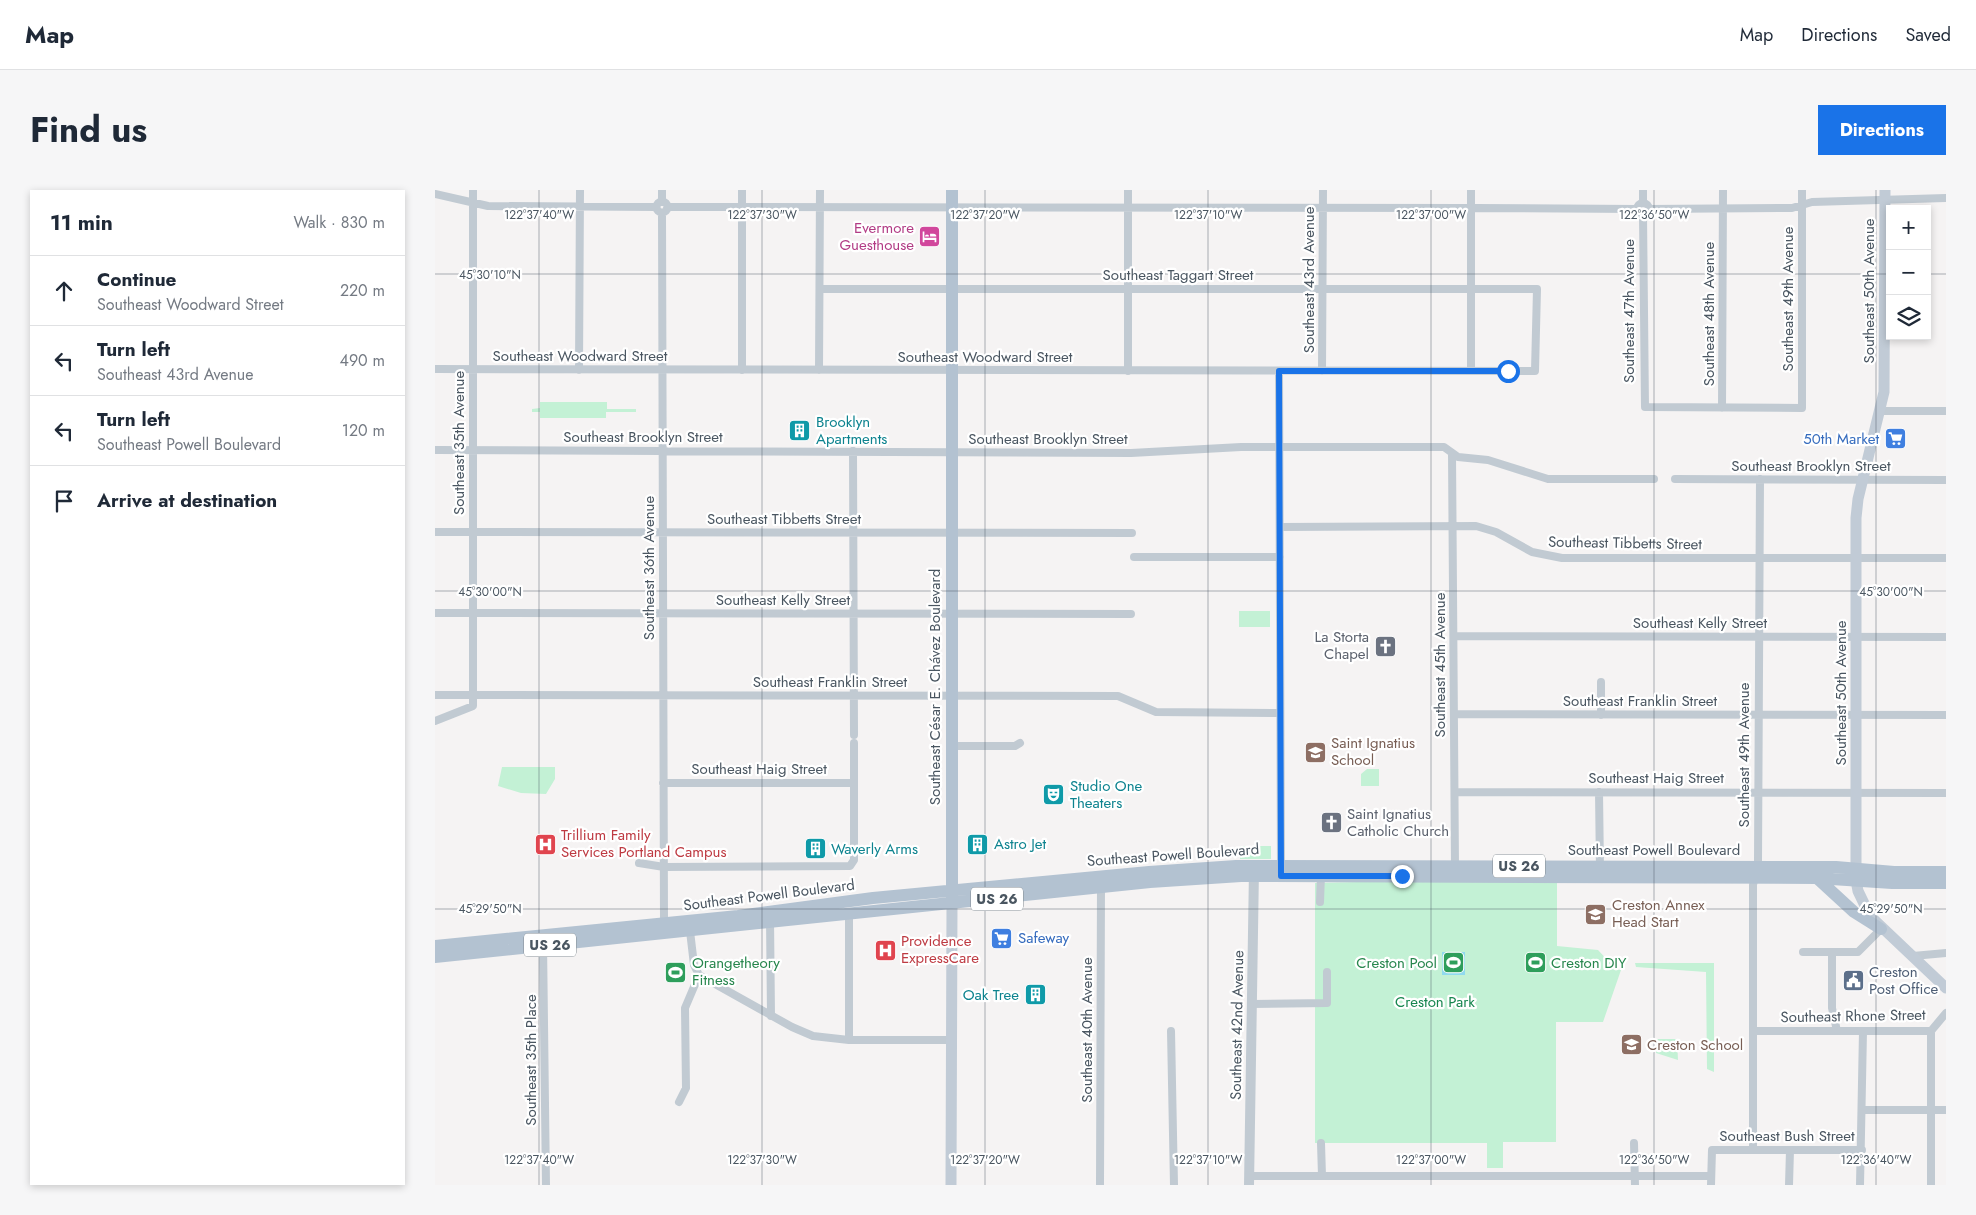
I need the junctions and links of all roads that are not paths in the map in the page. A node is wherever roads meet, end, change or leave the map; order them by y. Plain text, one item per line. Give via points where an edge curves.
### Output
1 (473, 190) edge
2 (580, 190) edge
3 (662, 190) edge
4 (742, 190) edge
5 (820, 190) edge
6 (952, 190) edge
7 (1127, 190) edge
8 (1323, 190) edge
9 (1471, 190) edge
10 (1643, 190) edge
11 (1723, 190) edge
12 (1802, 190) edge
13 (435, 194) edge
14 (1885, 195) edge
15 (1946, 198) edge
16 (473, 204) junction
17 (1802, 205) junction
18 (580, 207) junction
19 (662, 207) junction
20 (742, 207) junction
21 (820, 207) junction
22 (952, 207) junction
23 (1127, 208) junction
24 (1323, 208) junction
25 (1471, 208) junction
26 (1643, 209) junction
27 (1723, 209) junction
28 (820, 289) junction
29 (952, 289) junction
30 (1127, 289) junction
31 (1323, 289) junction
32 (1471, 289) junction
33 (435, 369) edge
34 (472, 369) junction
35 (579, 370) junction
36 (661, 370) junction
37 (742, 370) junction
38 (819, 370) junction
39 (952, 370) junction
40 (1127, 370) junction
41 (1279, 371) junction
42 (1322, 371) junction
43 (1471, 371) junction
44 (1535, 371) joint
45 (1722, 408) junction
46 (1881, 411) junction
47 (1946, 411) edge
48 (1279, 447) junction
49 (435, 450) edge
50 (472, 450) junction
51 (662, 451) junction
52 (853, 451) junction
53 (951, 452) junction
54 (1452, 453) junction
55 (1654, 479) dead end
56 (1675, 479) dead end
57 (1760, 479) junction
58 (1863, 480) junction
59 (1946, 480) edge
60 (1453, 525) junction
61 (1280, 527) junction
62 (435, 532) edge
63 (473, 532) junction
64 (662, 532) junction
65 (853, 532) junction
66 (952, 532) junction
67 (1132, 533) dead end
68 (1134, 557) dead end
69 (1280, 557) junction
70 (1759, 558) junction
71 (1856, 558) junction
72 (1946, 558) edge
73 (435, 613) edge
74 (473, 613) junction
75 (663, 614) junction
76 (854, 614) junction
77 (1131, 614) dead end
78 (951, 615) junction
79 (1454, 636) junction
80 (1856, 636) junction
81 (1759, 637) junction
82 (1946, 637) edge
83 (1601, 682) dead end
84 (435, 695) edge
85 (473, 695) junction
86 (663, 695) junction
87 (854, 695) junction
88 (951, 696) junction
89 (1280, 714) junction
90 (1454, 714) junction
91 (1601, 715) junction
92 (1758, 715) junction
93 (1856, 715) junction
94 (1946, 716) edge
95 (435, 721) edge
96 (1020, 743) dead end
97 (951, 746) junction
98 (663, 783) junction
99 (854, 783) junction
100 (1455, 792) junction
101 (1599, 792) junction
102 (1757, 793) junction
103 (1856, 793) junction
104 (1946, 793) edge
105 (639, 863) dead end
106 (664, 867) junction
107 (1253, 871) junction
108 (1281, 871) junction
109 (1321, 871) junction
110 (1455, 871) junction
111 (1600, 872) junction
112 (1756, 872) junction
113 (1946, 872) edge
114 (1856, 874) junction
115 (1817, 878) junction
116 (1101, 882) junction
117 (1946, 883) edge
118 (952, 897) junction
119 (1320, 902) dead end
120 (849, 914) junction
121 (770, 918) junction
122 (699, 920) junction
123 (664, 923) junction
124 (1881, 929) junction
125 (690, 931) junction
126 (648, 936) junction
127 (543, 941) junction
128 (435, 946) edge
129 (1803, 952) dead end
130 (1832, 952) junction
131 (1946, 953) edge
132 (435, 956) edge
133 (1913, 956) junction
134 (1327, 972) dead end
135 (699, 975) junction
136 (1946, 988) edge
137 (1252, 1004) junction
138 (1946, 1013) edge
139 (771, 1016) junction
140 (1171, 1031) dead end
141 (1754, 1031) junction
142 (1837, 1031) junction
143 (1863, 1031) junction
144 (1931, 1031) junction
145 (849, 1040) junction
146 (950, 1040) junction
147 (679, 1102) dead end
148 (1863, 1110) junction
149 (1930, 1110) junction
150 (1946, 1110) edge
151 (1321, 1143) dead end
152 (1634, 1144) dead end
153 (1753, 1150) junction
154 (1790, 1150) junction
155 (1862, 1150) junction
156 (1322, 1176) junction
157 (1369, 1176) junction
158 (1493, 1176) junction
159 (1635, 1176) junction
160 (1711, 1176) junction
161 (1249, 1180) edge
162 (545, 1185) edge
163 (951, 1185) edge
164 (1100, 1185) edge
165 (1173, 1185) edge
166 (1369, 1185) edge
167 (1493, 1185) edge
168 (1635, 1185) edge
169 (1711, 1185) edge
170 (1789, 1185) edge
171 (1860, 1185) edge
172 (1931, 1185) edge

1 - 16 street, Southeast 35th Avenue
2 - 18 street
3 - 19 street, Southeast 36th Avenue
4 - 20 street
5 - 21 street
6 - 22 main road, Southeast César E. Chávez Boulevard
7 - 23 street
8 - 24 street, Southeast 43rd Avenue
9 - 25 street
10 - 26 street, Southeast 47th Avenue
11 - 27 street, Southeast 48th Avenue
12 - 17 street, Southeast 49th Avenue
13 - 16 street
14 - 15 street
14 - 17 street
14 - 46 main road, Southeast 50th Avenue via 1884,392
16 - 18 street
16 - 34 street, Southeast 35th Avenue
17 - 27 street
17 - 45 street, Southeast 49th Avenue via 1802,408
18 - 19 street
18 - 35 street
19 - 20 street
19 - 36 street, Southeast 36th Avenue
20 - 21 street
20 - 37 street
21 - 22 street
21 - 28 street
22 - 23 street
22 - 29 main road, Southeast César E. Chávez Boulevard
23 - 24 street
23 - 30 street
24 - 25 street
24 - 31 street, Southeast 43rd Avenue
25 - 26 street
25 - 32 street
26 - 27 street
26 - 45 street, Southeast 47th Avenue via 1645,407
27 - 45 street, Southeast 48th Avenue
28 - 29 street, Southeast Taggart Street
28 - 38 street
29 - 30 street, Southeast Taggart Street
29 - 39 main road, Southeast César E. Chávez Boulevard
30 - 31 street, Southeast Taggart Street
30 - 40 street
31 - 32 street, Southeast Taggart Street
31 - 42 street, Southeast 43rd Avenue
32 - 43 street
32 - 44 street, Southeast Taggart Street via 1537,289
33 - 34 street, Southeast Woodward Street
34 - 35 street, Southeast Woodward Street
34 - 50 street, Southeast 35th Avenue
35 - 36 street, Southeast Woodward Street
36 - 37 street, Southeast Woodward Street
36 - 51 street, Southeast 36th Avenue
37 - 38 street, Southeast Woodward Street
38 - 39 street, Southeast Woodward Street
39 - 40 street, Southeast Woodward Street
39 - 53 main road, Southeast César E. Chávez Boulevard
40 - 41 street, Southeast Woodward Street
41 - 42 street, Southeast Woodward Street
41 - 48 street
42 - 43 street, Southeast Woodward Street
43 - 44 street, Southeast Woodward Street
46 - 47 street
46 - 58 main road, Southeast 50th Avenue
48 - 53 street, Southeast Brooklyn Street via 1131,453
48 - 54 street, Southeast Brooklyn Street via 1444,447
48 - 61 street
49 - 50 street, Southeast Brooklyn Street
50 - 51 street, Southeast Brooklyn Street
50 - 63 street, Southeast 35th Avenue
51 - 52 street, Southeast Brooklyn Street
51 - 64 street, Southeast 36th Avenue
52 - 53 street, Southeast Brooklyn Street
52 - 65 street
53 - 66 main road, Southeast César E. Chávez Boulevard
54 - 55 street, Southeast Brooklyn Street via 1458,457 1499,463 1548,479
54 - 60 street, Southeast 45th Avenue
56 - 57 street, Southeast Brooklyn Street
57 - 58 street, Southeast Brooklyn Street
57 - 70 street, Southeast 49th Avenue
58 - 59 street, Southeast Brooklyn Street
58 - 71 main road, Southeast 50th Avenue via 1857,506
60 - 61 street, Southeast Tibbetts Street
60 - 70 street, Southeast Tibbetts Street via 1490,530 1524,549 1545,556
60 - 79 street, Southeast 45th Avenue
61 - 69 street
62 - 63 street, Southeast Tibbetts Street
63 - 64 street, Southeast Tibbetts Street
63 - 74 street, Southeast 35th Avenue
64 - 65 street, Southeast Tibbetts Street
64 - 75 street, Southeast 36th Avenue
65 - 66 street, Southeast Tibbetts Street
65 - 76 street
66 - 67 street, Southeast Tibbetts Street
66 - 78 main road, Southeast César E. Chávez Boulevard
68 - 69 street
69 - 89 street
70 - 71 street, Southeast Tibbetts Street
70 - 81 street, Southeast 49th Avenue
71 - 72 street, Southeast Tibbetts Street
71 - 80 main road, Southeast 50th Avenue
73 - 74 street, Southeast Kelly Street
74 - 75 street, Southeast Kelly Street
74 - 85 street, Southeast 35th Avenue
75 - 76 street, Southeast Kelly Street
75 - 86 street, Southeast 36th Avenue
76 - 78 street, Southeast Kelly Street
76 - 87 street
77 - 78 street, Southeast Kelly Street
78 - 88 main road, Southeast César E. Chávez Boulevard
79 - 81 street, Southeast Kelly Street
79 - 90 street, Southeast 45th Avenue
80 - 81 street, Southeast Kelly Street
80 - 82 street, Southeast Kelly Street
80 - 93 main road, Southeast 50th Avenue
81 - 92 street, Southeast 49th Avenue
83 - 91 street
84 - 85 street, Southeast Franklin Street
85 - 86 street, Southeast Franklin Street
85 - 95 street via 473,706
86 - 87 street, Southeast Franklin Street
86 - 98 street, Southeast 36th Avenue
87 - 88 street, Southeast Franklin Street
87 - 99 street
88 - 89 street, Southeast Franklin Street via 1118,696 1156,712
88 - 97 main road, Southeast César E. Chávez Boulevard
89 - 108 street
90 - 91 street, Southeast Franklin Street
90 - 100 street, Southeast 45th Avenue
91 - 92 street, Southeast Franklin Street
92 - 93 street, Southeast Franklin Street
92 - 102 street, Southeast 49th Avenue
93 - 94 street, Southeast Franklin Street
93 - 103 main road, Southeast 50th Avenue
96 - 97 street via 1015,746
97 - 118 main road, Southeast César E. Chávez Boulevard
98 - 99 street, Southeast Haig Street
98 - 106 street, Southeast 36th Avenue
99 - 106 street via 852,865 848,867
100 - 101 street, Southeast Haig Street
100 - 110 street, Southeast 45th Avenue
101 - 102 street, Southeast Haig Street
101 - 111 street
102 - 103 street, Southeast Haig Street
102 - 112 street, Southeast 49th Avenue
103 - 104 street, Southeast Haig Street
103 - 114 main road, Southeast 50th Avenue
105 - 106 street
106 - 123 street, Southeast 36th Avenue
107 - 108 main road, Southeast Powell Boulevard / US 26
107 - 116 main road, Southeast Powell Boulevard / US 26
107 - 137 street, Southeast 42nd Avenue
108 - 109 main road, Southeast Powell Boulevard / US 26
109 - 110 main road, Southeast Powell Boulevard / US 26
109 - 119 street
110 - 111 main road, Southeast Powell Boulevard / US 26
111 - 112 main road, Southeast Powell Boulevard / US 26
112 - 114 main road, Southeast Powell Boulevard / US 26
112 - 115 main road, Southeast Powell Boulevard / US 26
112 - 141 street, Southeast 49th Avenue
113 - 114 main road, Southeast Powell Boulevard / US 26
114 - 115 main road, Southeast Powell Boulevard / US 26
114 - 117 main road, Southeast Powell Boulevard / US 26 via 1892,883
114 - 124 main road, Southeast 50th Avenue via 1864,906
115 - 124 main road via 1854,912
116 - 118 main road, Southeast Powell Boulevard / US 26
116 - 164 street, Southeast 40th Avenue
118 - 120 main road, Southeast Powell Boulevard / US 26
118 - 121 main road, Southeast Powell Boulevard / US 26 via 848,901
118 - 146 main road, Southeast César E. Chávez Boulevard
120 - 121 main road, Southeast Powell Boulevard / US 26
120 - 145 street
121 - 122 main road, Southeast Powell Boulevard / US 26
121 - 125 main road, Southeast Powell Boulevard / US 26
121 - 139 street
122 - 123 main road, Southeast Powell Boulevard / US 26
122 - 125 main road
123 - 126 main road
123 - 127 main road, Southeast Powell Boulevard / US 26
124 - 130 street via 1858,952
124 - 133 main road, Southeast 50th Avenue
125 - 126 main road, Southeast Powell Boulevard / US 26
125 - 135 street via 694,965
126 - 127 main road, Southeast Powell Boulevard / US 26
127 - 128 main road, Southeast Powell Boulevard / US 26
127 - 132 main road, Southeast Powell Boulevard / US 26
127 - 162 street, Southeast 35th Place
129 - 130 street
130 - 142 street via 1832,1008
131 - 133 street
133 - 136 main road, Southeast 50th Avenue
134 - 137 street via 1327,1003
135 - 139 street
135 - 147 street via 685,1008 686,1088
137 - 161 street, Southeast 42nd Avenue
138 - 144 street, Southeast Rhone Street
139 - 145 street via 813,1036
140 - 165 street
141 - 142 street, Southeast Rhone Street
141 - 153 street, Southeast 49th Avenue
142 - 143 street, Southeast Rhone Street
143 - 144 street, Southeast Rhone Street
143 - 148 street
144 - 149 street
145 - 146 street
146 - 163 main road, Southeast César E. Chávez Boulevard
148 - 149 street, Southeast Bush Street
148 - 155 street
149 - 150 street, Southeast Bush Street
149 - 172 street
151 - 156 street
152 - 159 street
153 - 154 street, Southeast Bush Street
153 - 160 street, Southeast Bush Street via 1712,1150
154 - 155 street, Southeast Bush Street
154 - 170 street
155 - 171 street
156 - 157 street
156 - 161 street
157 - 158 street
157 - 166 street
158 - 159 street
158 - 167 street
159 - 160 street
159 - 168 street
160 - 169 street

